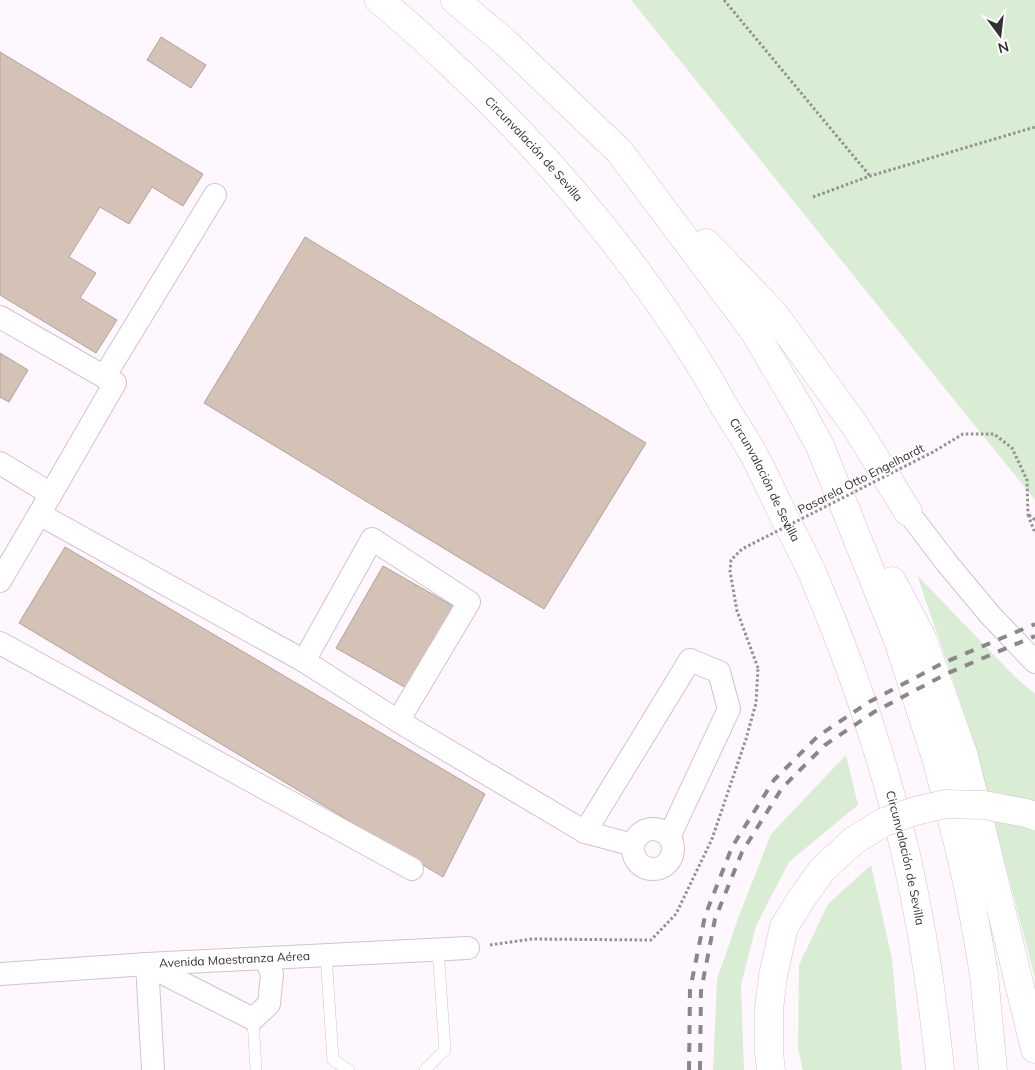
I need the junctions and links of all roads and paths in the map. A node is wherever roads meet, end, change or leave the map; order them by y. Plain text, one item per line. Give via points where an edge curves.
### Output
1 (379, 0) edge
2 (455, 0) edge
3 (724, 0) edge
4 (1035, 126) edge
5 (619, 151) junction
6 (870, 176) junction
7 (214, 195) dead end
8 (814, 197) dead end
9 (0, 317) edge
10 (104, 377) junction
11 (820, 446) junction
12 (0, 463) edge
13 (51, 494) junction
14 (908, 512) joint
15 (39, 514) junction
16 (1028, 515) junction
17 (1035, 520) edge
18 (1035, 533) edge
19 (0, 581) edge
20 (0, 643) edge
21 (304, 661) junction
22 (1035, 662) edge
23 (398, 721) junction
24 (1035, 816) edge
25 (585, 832) junction
26 (669, 837) junction
27 (633, 845) junction
28 (412, 869) dead end
29 (468, 948) joint
30 (438, 949) junction
31 (326, 955) junction
32 (265, 958) junction
33 (146, 964) junction
34 (0, 974) edge
35 (253, 1019) junction
36 (1035, 1049) edge
37 (153, 1070) edge
38 (256, 1070) edge
39 (349, 1070) edge
40 (425, 1070) edge
41 (771, 1070) edge
42 (940, 1070) edge
43 (993, 1070) edge

1 - 42 highway, Circunvalación de Sevilla via 488,100 567,184 641,278 700,363 755,457 817,584 845,655 888,783 922,934
2 - 5 highway via 506,43
3 - 6 path
4 - 6 path
5 - 11 highway via 754,331
5 - 14 highway via 775,315 856,427
6 - 8 path
7 - 10 street
9 - 10 street
10 - 13 street via 115,383
11 - 36 highway via 922,638 964,756
11 - 43 highway via 884,602 937,761 977,934
12 - 13 street
13 - 15 street
14 - 22 street via 991,616
15 - 19 street
15 - 21 street
16 - 17 path
16 - 18 path
16 - 29 path, Pasarela Otto Engelhardt, bridge via 1028,480 1012,448 994,434 964,434 742,549 731,560 730,572 737,611 758,668 756,703 712,839 676,914 651,940 532,940
20 - 28 street
21 - 23 street
21 - 23 street via 372,539 469,602
23 - 25 street
24 - 41 highway, bridge via 984,805 946,804 915,811 884,822 853,842 822,870 784,927 768,1009
25 - 26 street via 690,660 719,672 729,709
25 - 27 street
26 - 27 street via 658,829 646,830
26 - 27 street via 672,855 658,868 640,864 635,858
29 - 30 street, Avenida Maestranza Aérea
30 - 31 street, Avenida Maestranza Aérea
30 - 40 lane via 446,1050
31 - 32 street, Avenida Maestranza Aérea
31 - 39 lane via 333,1060
32 - 33 street, Avenida Maestranza Aérea
32 - 35 street via 272,974 269,1004
33 - 34 street, Avenida Maestranza Aérea
33 - 35 street
33 - 37 street
35 - 38 lane

